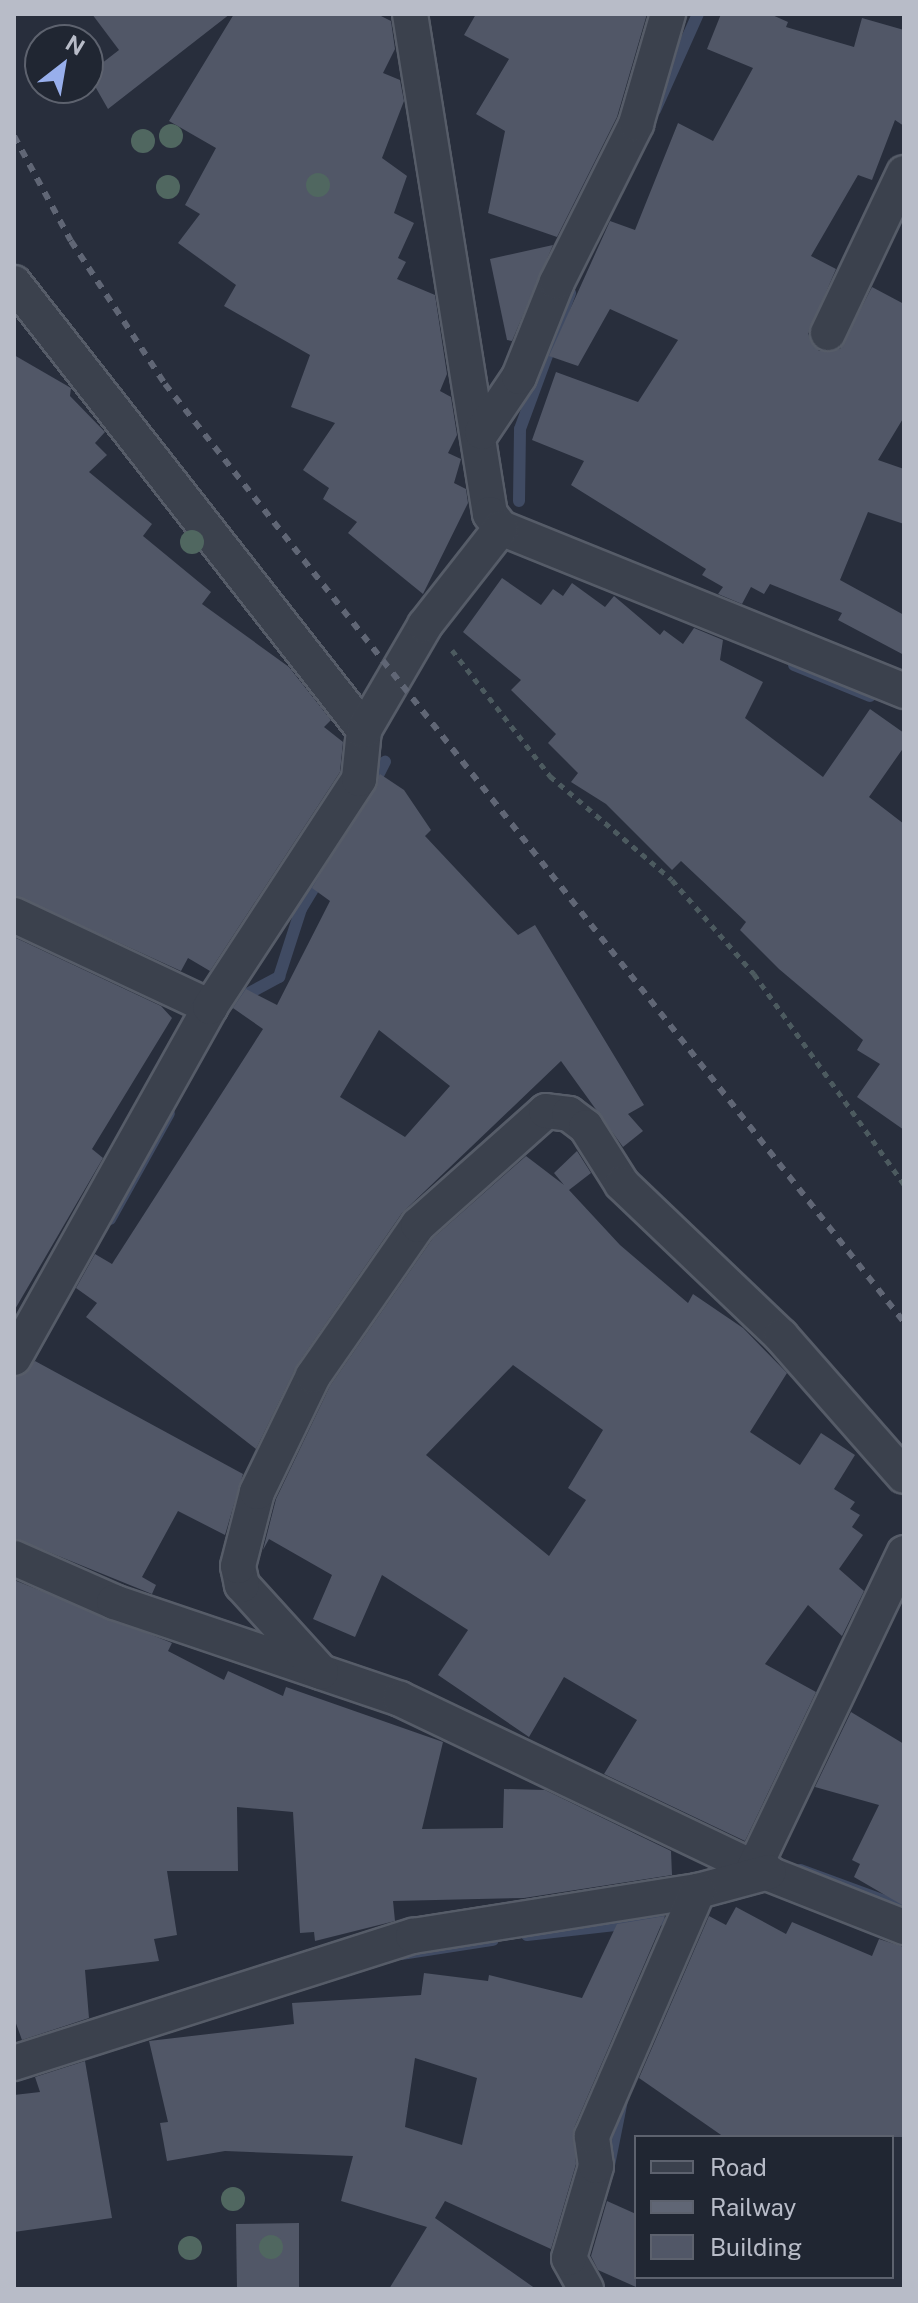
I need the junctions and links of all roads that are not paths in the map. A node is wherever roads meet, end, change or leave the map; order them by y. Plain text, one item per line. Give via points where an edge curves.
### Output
1 (410, 14) edge
2 (668, 14) edge
3 (904, 173) edge
4 (14, 283) edge
5 (828, 333) dead end
6 (482, 432) junction
7 (501, 528) junction
8 (904, 691) edge
9 (364, 730) junction
10 (14, 915) edge
11 (210, 1007) junction
12 (14, 1358) edge
13 (904, 1476) edge
14 (904, 1553) edge
15 (14, 1558) edge
16 (321, 1672) junction
17 (762, 1870) junction
18 (698, 1891) junction
19 (904, 1927) edge
20 (14, 2063) edge
21 (586, 2289) edge

1 - 6 street
2 - 6 street via 636,124 557,282 519,377
3 - 5 street
4 - 9 street
6 - 7 street via 490,514
7 - 8 street
7 - 9 street via 425,625
9 - 11 street via 359,779
10 - 11 street
11 - 12 street
13 - 16 street via 781,1336 622,1184 586,1127 569,1114 546,1111 418,1225 313,1376 257,1492 238,1566 242,1585
14 - 17 street
15 - 16 street via 114,1602
16 - 17 street via 400,1699
17 - 18 street
17 - 19 street
18 - 20 street via 413,1936
18 - 21 street via 592,2136 596,2166 569,2258

